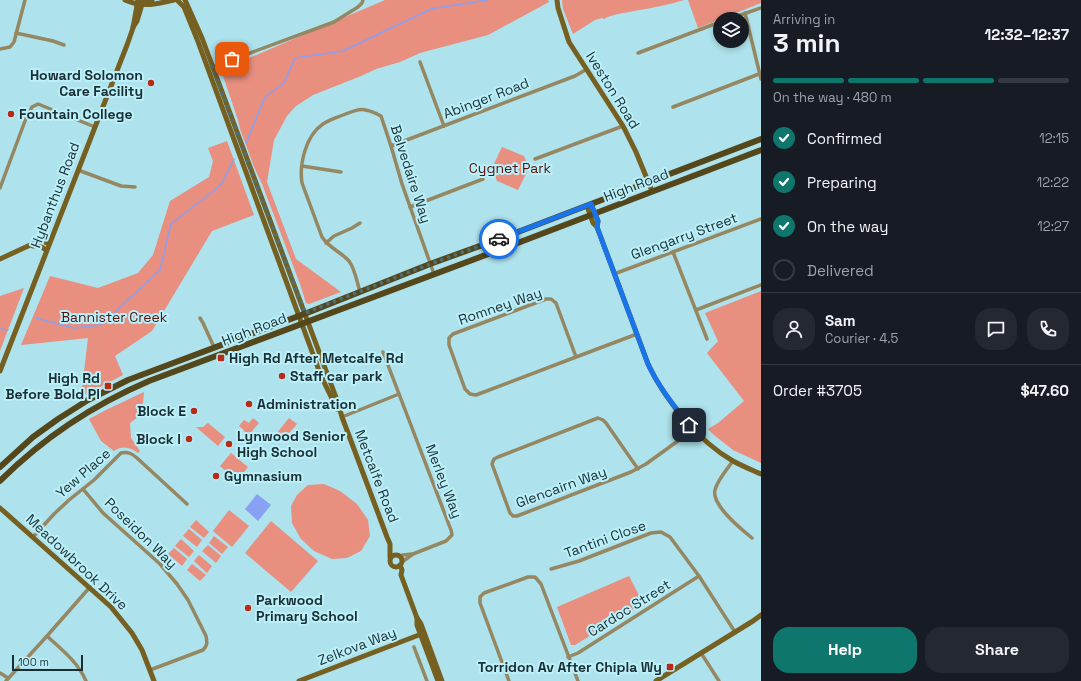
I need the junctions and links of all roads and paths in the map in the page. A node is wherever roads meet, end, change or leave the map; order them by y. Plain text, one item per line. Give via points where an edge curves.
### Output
1 (25, 0) edge
2 (125, 0) edge
3 (152, 0) edge
4 (177, 0) edge
5 (185, 0) edge
6 (363, 0) edge
7 (557, 0) edge
8 (140, 2) edge
9 (761, 8) edge
10 (747, 12) edge
11 (713, 25) edge
12 (16, 33) junction
13 (749, 33) edge
14 (64, 45) dead end
15 (0, 49) edge
16 (638, 53) dead end
17 (420, 62) dead end
18 (210, 67) junction
19 (587, 69) junction
20 (759, 74) junction
21 (761, 79) edge
22 (674, 107) dead end
23 (444, 126) junction
24 (623, 126) junction
25 (95, 127) junction
26 (761, 139) edge
27 (391, 146) junction
28 (761, 150) edge
29 (535, 158) dead end
30 (302, 166) junction
31 (78, 170) junction
32 (340, 172) dead end
33 (483, 179) dead end
34 (649, 182) junction
35 (135, 187) dead end
36 (0, 188) edge
37 (652, 191) junction
38 (589, 205) junction
39 (410, 207) junction
40 (593, 215) junction
41 (761, 219) edge
42 (360, 223) dead end
43 (326, 242) junction
44 (49, 244) junction
45 (30, 246) junction
46 (46, 250) junction
47 (673, 252) junction
48 (0, 259) edge
49 (430, 264) junction
50 (434, 274) junction
51 (614, 274) junction
52 (761, 285) edge
53 (360, 292) junction
54 (696, 310) junction
55 (302, 314) junction
56 (200, 318) dead end
57 (305, 323) junction
58 (637, 334) junction
59 (707, 339) dead end
60 (214, 347) junction
61 (383, 352) dead end
62 (576, 357) junction
63 (0, 371) edge
64 (399, 394) junction
65 (342, 417) junction
66 (693, 430) junction
67 (733, 461) junction
68 (0, 467) edge
69 (638, 468) junction
70 (761, 474) edge
71 (0, 481) edge
72 (83, 489) junction
73 (187, 504) dead end
74 (0, 508) edge
75 (33, 537) junction
76 (752, 538) dead end
77 (390, 544) junction
78 (413, 554) junction
79 (399, 555) junction
80 (390, 558) junction
81 (401, 564) junction
82 (394, 567) junction
83 (551, 569) dead end
84 (401, 576) junction
85 (700, 576) junction
86 (90, 587) junction
87 (761, 615) edge
88 (735, 632) junction
89 (422, 634) junction
90 (48, 636) junction
91 (414, 647) dead end
92 (701, 653) junction
93 (568, 657) junction
94 (150, 670) junction
95 (0, 673) edge
96 (7, 680) edge
97 (86, 681) edge
98 (154, 681) edge
99 (299, 681) edge
100 (427, 681) edge
101 (438, 681) edge
102 (442, 681) edge
103 (509, 681) edge
104 (578, 681) edge
105 (656, 681) edge
106 (719, 681) edge

1 - 12 street
2 - 8 street
3 - 8 street
4 - 8 street via 157,4
4 - 18 street, Metcalfe Road via 184,7
5 - 18 street, Metcalfe Road via 202,38
6 - 18 street via 358,7 334,22
7 - 19 street, Iveston Road via 569,42
8 - 25 street, Hybanthus Road via 137,21 132,28
9 - 10 street
11 - 16 street
12 - 14 street
12 - 15 street via 10,47
13 - 20 street
17 - 23 street
18 - 55 street, Metcalfe Road
19 - 23 street, Abinger Road via 575,76
19 - 24 street, Iveston Road
20 - 21 street
20 - 22 street
23 - 27 street, Abinger Road
24 - 29 street
24 - 34 street, Iveston Road
25 - 31 street, Hybanthus Road
25 - 36 street via 35,105 25,121
26 - 34 main road, High Road
27 - 30 street, Belvedaire Way via 381,116 358,109 318,128 308,141
27 - 39 street, Belvedaire Way
28 - 37 main road, High Road
30 - 32 street
30 - 43 street, Belvedaire Way via 302,183
31 - 35 street via 121,186
31 - 44 street, Hybanthus Road
33 - 39 street
34 - 37 street, Iveston Road
34 - 38 main road, High Road
37 - 40 main road, High Road
38 - 40 street
38 - 49 main road, High Road
39 - 49 street, Belvedaire Way
40 - 50 main road, High Road
40 - 51 street via 598,221 597,227
41 - 47 street, Glengarry Street
42 - 43 street
43 - 53 street, Belvedaire Way via 350,264
44 - 45 street via 41,240
44 - 46 street, Hybanthus Road
45 - 46 street via 40,245
45 - 48 street
46 - 63 street, Hybanthus Road
47 - 51 street, Glengarry Street
47 - 54 street
49 - 50 street, Belvedaire Way
49 - 53 main road, High Road
50 - 57 main road, High Road
51 - 58 street
52 - 54 street
53 - 55 main road, High Road
54 - 59 street
55 - 57 street, Metcalfe Road
55 - 60 main road, High Road
56 - 60 street
57 - 65 street, Metcalfe Road
57 - 71 main road, High Road via 126,391 63,428
58 - 62 street, Romney Way
58 - 66 street via 652,373
60 - 68 main road, High Road via 141,374 88,400 33,437
61 - 64 street, Merley Way
62 - 62 street, Romney Way via 476,395 465,389 449,345 449,338 453,334 546,299 556,303
64 - 65 street
64 - 78 street, Merley Way via 452,535 446,541
65 - 77 street, Metcalfe Road
66 - 67 street
66 - 69 street, Glencairn Way
67 - 70 street
67 - 76 street via 716,486 715,499 730,518
69 - 69 street, Glencairn Way via 522,515 513,516 492,464 498,457 598,418 606,423
72 - 73 street, Yew Place via 125,452 137,458
72 - 75 street, Yew Place via 54,514
72 - 94 street, Poseidon Way via 102,513 160,564 177,584 206,636 206,646 203,650
74 - 75 street, Meadowbrook Drive
75 - 86 street, Meadowbrook Drive
77 - 79 street, Metcalfe Road
77 - 80 street, Metcalfe Road
78 - 79 street, Merley Way
78 - 81 street, Merley Way
79 - 80 street via 395,554
79 - 81 street, Metcalfe Road via 402,559
80 - 82 street, Metcalfe Road via 390,563
81 - 82 street
81 - 84 street, Metcalfe Road
82 - 84 street, Metcalfe Road
83 - 85 street, Tantini Close via 651,533 661,532 670,537
84 - 89 street, Metcalfe Road via 421,624
85 - 88 street, Tantini Close
85 - 93 street, Cardoc Street
86 - 90 street
86 - 94 street, Meadowbrook Drive via 112,607 132,633
87 - 88 street
88 - 92 street
89 - 99 street, Zelkova Way
89 - 101 street, Metcalfe Road
89 - 102 street, Metcalfe Road
90 - 96 street
90 - 97 street via 77,664
91 - 100 street
92 - 105 street
92 - 106 street
93 - 103 street via 541,584 535,577 528,577 484,593 480,597 480,603
93 - 104 street
94 - 98 street, Meadowbrook Drive
95 - 96 street

